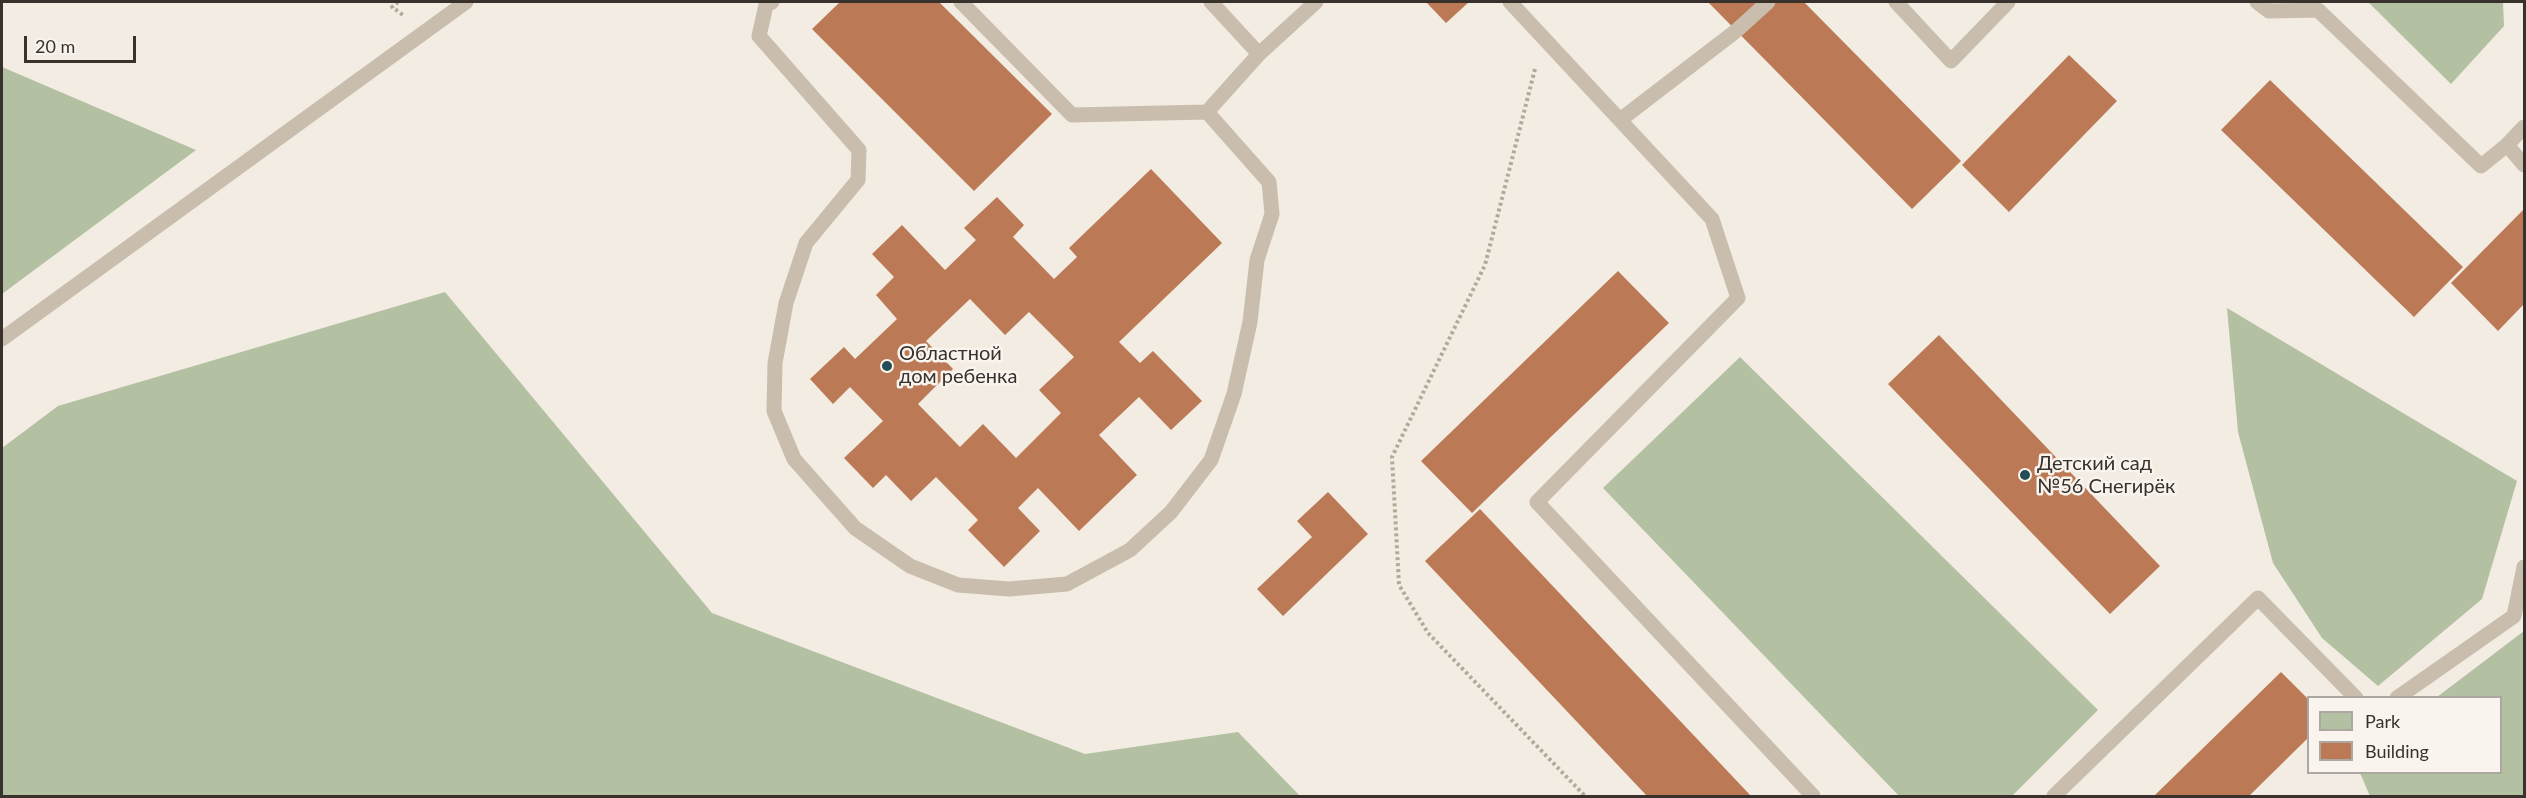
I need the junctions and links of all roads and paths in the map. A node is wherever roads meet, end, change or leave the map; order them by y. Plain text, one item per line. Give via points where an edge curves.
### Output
1 (466, 2) edge
2 (772, 2) edge
3 (961, 2) edge
4 (1211, 2) edge
5 (1316, 2) edge
6 (1510, 2) edge
7 (1768, 2) edge
8 (1896, 2) edge
9 (2008, 2) edge
10 (2257, 2) edge
11 (1542, 38) junction
12 (1259, 54) junction
13 (1207, 112) junction
14 (1620, 120) junction
15 (2524, 127) edge
16 (2507, 145) junction
17 (2524, 165) edge
18 (2, 339) edge
19 (2524, 567) edge
20 (2354, 696) edge
21 (2400, 696) edge
22 (1585, 796) edge
23 (1814, 796) edge
24 (2054, 796) edge

1 - 18 lane
2 - 13 lane via 766,5 759,36 859,150 858,180 802,253 786,303 775,363 774,411 794,459 855,528 910,567 958,585 1009,589 1066,584 1130,550 1171,512 1211,460 1234,394 1250,322 1257,260 1272,214 1269,182
3 - 13 lane via 1072,115
4 - 12 lane
5 - 12 lane
6 - 11 lane
7 - 14 lane
8 - 9 lane via 1950,61
10 - 16 lane via 2269,11 2318,9 2481,166
11 - 14 lane
11 - 22 path via 1485,265 1392,458 1392,469 1399,585 1428,633
12 - 13 lane
14 - 23 lane via 1712,219 1738,298 1537,502
15 - 16 lane
16 - 17 lane
19 - 21 lane via 2514,616
20 - 24 lane via 2258,598

